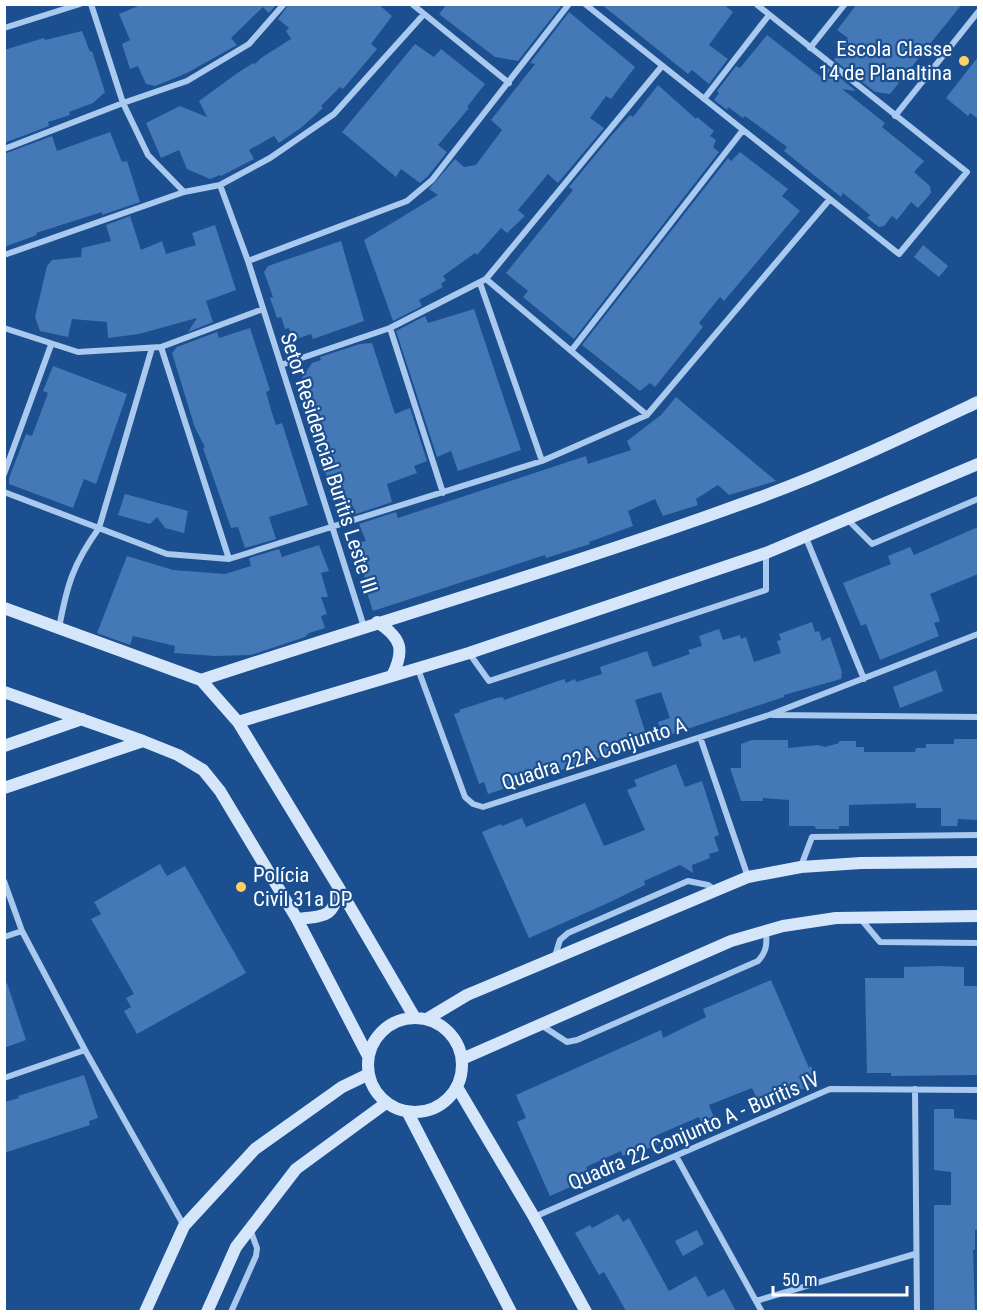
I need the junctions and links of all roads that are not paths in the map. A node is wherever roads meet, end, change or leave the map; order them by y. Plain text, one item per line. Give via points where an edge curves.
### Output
1 (80, 4) edge
2 (91, 4) edge
3 (284, 4) edge
4 (412, 4) edge
5 (569, 4) edge
6 (585, 4) edge
7 (756, 4) edge
8 (845, 4) edge
9 (978, 12) edge
10 (424, 14) junction
11 (769, 15) junction
12 (4, 28) edge
13 (810, 48) junction
14 (662, 66) junction
15 (509, 83) junction
16 (704, 99) junction
17 (123, 103) junction
18 (895, 116) junction
19 (743, 130) junction
20 (4, 149) edge
21 (220, 184) junction
22 (184, 192) junction
23 (830, 199) junction
24 (4, 255) edge
25 (248, 261) junction
26 (483, 281) junction
27 (263, 309) junction
28 (4, 328) edge
29 (390, 328) junction
30 (51, 345) junction
31 (160, 347) junction
32 (152, 348) junction
33 (571, 351) junction
34 (281, 365) junction
35 (978, 402) edge
36 (647, 415) junction
37 (542, 461) junction
38 (978, 464) edge
39 (4, 474) edge
40 (4, 492) edge
41 (443, 493) junction
42 (978, 500) edge
43 (848, 520) junction
44 (99, 528) junction
45 (332, 528) junction
46 (806, 538) junction
47 (766, 553) junction
48 (229, 559) junction
49 (4, 608) edge
50 (377, 622) junction
51 (364, 627) junction
52 (59, 628) junction
53 (978, 634) edge
54 (468, 652) junction
55 (418, 669) junction
56 (392, 676) junction
57 (864, 679) junction
58 (201, 680) junction
59 (4, 692) edge
60 (769, 715) junction
61 (978, 717) edge
62 (82, 718) junction
63 (238, 722) junction
64 (700, 737) junction
65 (143, 741) junction
66 (4, 746) edge
67 (4, 788) edge
68 (978, 835) edge
69 (978, 862) edge
70 (801, 867) junction
71 (748, 877) junction
72 (4, 881) edge
73 (339, 888) junction
74 (716, 890) junction
75 (978, 916) edge
76 (860, 917) junction
77 (297, 919) junction
78 (22, 931) junction
79 (766, 931) junction
80 (4, 937) edge
81 (978, 943) edge
82 (555, 958) junction
83 (421, 1018) junction
84 (540, 1025) junction
85 (85, 1050) junction
86 (368, 1056) junction
87 (462, 1059) junction
88 (369, 1074) junction
89 (4, 1078) edge
90 (458, 1087) junction
91 (915, 1089) junction
92 (978, 1090) edge
93 (387, 1103) junction
94 (407, 1111) junction
95 (676, 1156) junction
96 (534, 1217) junction
97 (184, 1226) junction
98 (250, 1228) junction
99 (915, 1254) junction
100 (756, 1301) junction
101 (145, 1311) edge
102 (207, 1311) edge
103 (231, 1311) edge
104 (511, 1311) edge
105 (586, 1311) edge
106 (762, 1311) edge
107 (917, 1311) edge

1 - 12 street
2 - 17 street
3 - 17 street via 249,44 187,81
4 - 10 street
5 - 15 street
6 - 14 street
7 - 11 street
8 - 13 street
9 - 18 street
10 - 15 street
10 - 21 street via 334,114 270,158
11 - 13 street
11 - 16 street
13 - 18 street
14 - 16 street
14 - 26 street
15 - 25 street via 432,180 407,201
16 - 19 street
17 - 20 street
17 - 22 street via 148,155
18 - 23 street via 967,172 899,254
19 - 23 street
19 - 33 street
21 - 22 street
21 - 25 street, Setor Residencial Buritis Leste III
22 - 24 street
23 - 36 street
25 - 27 street, Setor Residencial Buritis Leste III
26 - 29 street
26 - 33 street
26 - 37 street
27 - 31 street, Setor Residencial Buritis Leste III
27 - 34 street, Setor Residencial Buritis Leste III
28 - 30 street, Setor Residencial Buritis Leste III
29 - 34 street
29 - 41 street
30 - 32 street, Setor Residencial Buritis Leste III via 78,352
30 - 39 street
31 - 32 street, Setor Residencial Buritis Leste III
31 - 48 street
32 - 44 street
33 - 36 street
34 - 45 street, Setor Residencial Buritis Leste III
35 - 50 street via 891,444 759,498
36 - 37 street
37 - 41 street
38 - 43 street
40 - 44 street
41 - 45 street
42 - 43 street via 872,544
43 - 46 street
44 - 48 street via 167,554
44 - 52 street via 82,552 67,587
45 - 48 street
45 - 51 street, Setor Residencial Buritis Leste III
46 - 47 street
46 - 57 street
47 - 54 street
47 - 54 street via 766,590 755,594 489,681
49 - 52 street
50 - 51 street
50 - 56 street via 390,631 399,647
51 - 58 street
52 - 58 street
53 - 57 street, Quadra 22A Conjunto A
54 - 55 street
55 - 56 street
55 - 64 street, Quadra 22A Conjunto A via 465,797 483,807
56 - 63 street
57 - 60 street, Quadra 22A Conjunto A
58 - 63 street
59 - 62 street
60 - 61 street
60 - 64 street, Quadra 22A Conjunto A
62 - 65 street
62 - 66 street
63 - 73 street
64 - 71 street
65 - 67 street
65 - 77 street via 203,770 220,791
68 - 70 street via 812,837
69 - 70 street
70 - 71 street
71 - 74 street
72 - 78 street
73 - 77 street via 330,912
73 - 83 street
74 - 82 street
74 - 82 street via 688,881 568,933 560,940
75 - 76 street
76 - 79 street
76 - 81 street via 880,942
77 - 86 street
78 - 80 street
78 - 85 street
79 - 84 street via 730,941
79 - 84 street via 767,948 758,961 577,1040 567,1042
82 - 83 street
83 - 86 street via 399,1021 385,1029
83 - 87 street via 451,1034
84 - 87 street
85 - 89 street
85 - 97 street
86 - 88 street
87 - 90 street
88 - 93 street via 372,1085
88 - 97 street via 342,1087 255,1149
90 - 94 street via 436,1107 422,1112
90 - 96 street
91 - 92 street, Quadra 22 Conjunto A - Buritis IV
91 - 95 street, Quadra 22 Conjunto A - Buritis IV via 830,1089
91 - 99 street
93 - 94 street
93 - 98 street via 296,1169
94 - 104 street
95 - 96 street, Quadra 22 Conjunto A - Buritis IV
95 - 100 street
96 - 105 street
97 - 101 street
98 - 102 street via 236,1247
98 - 103 street via 256,1256
99 - 100 street
99 - 107 street
100 - 106 street

